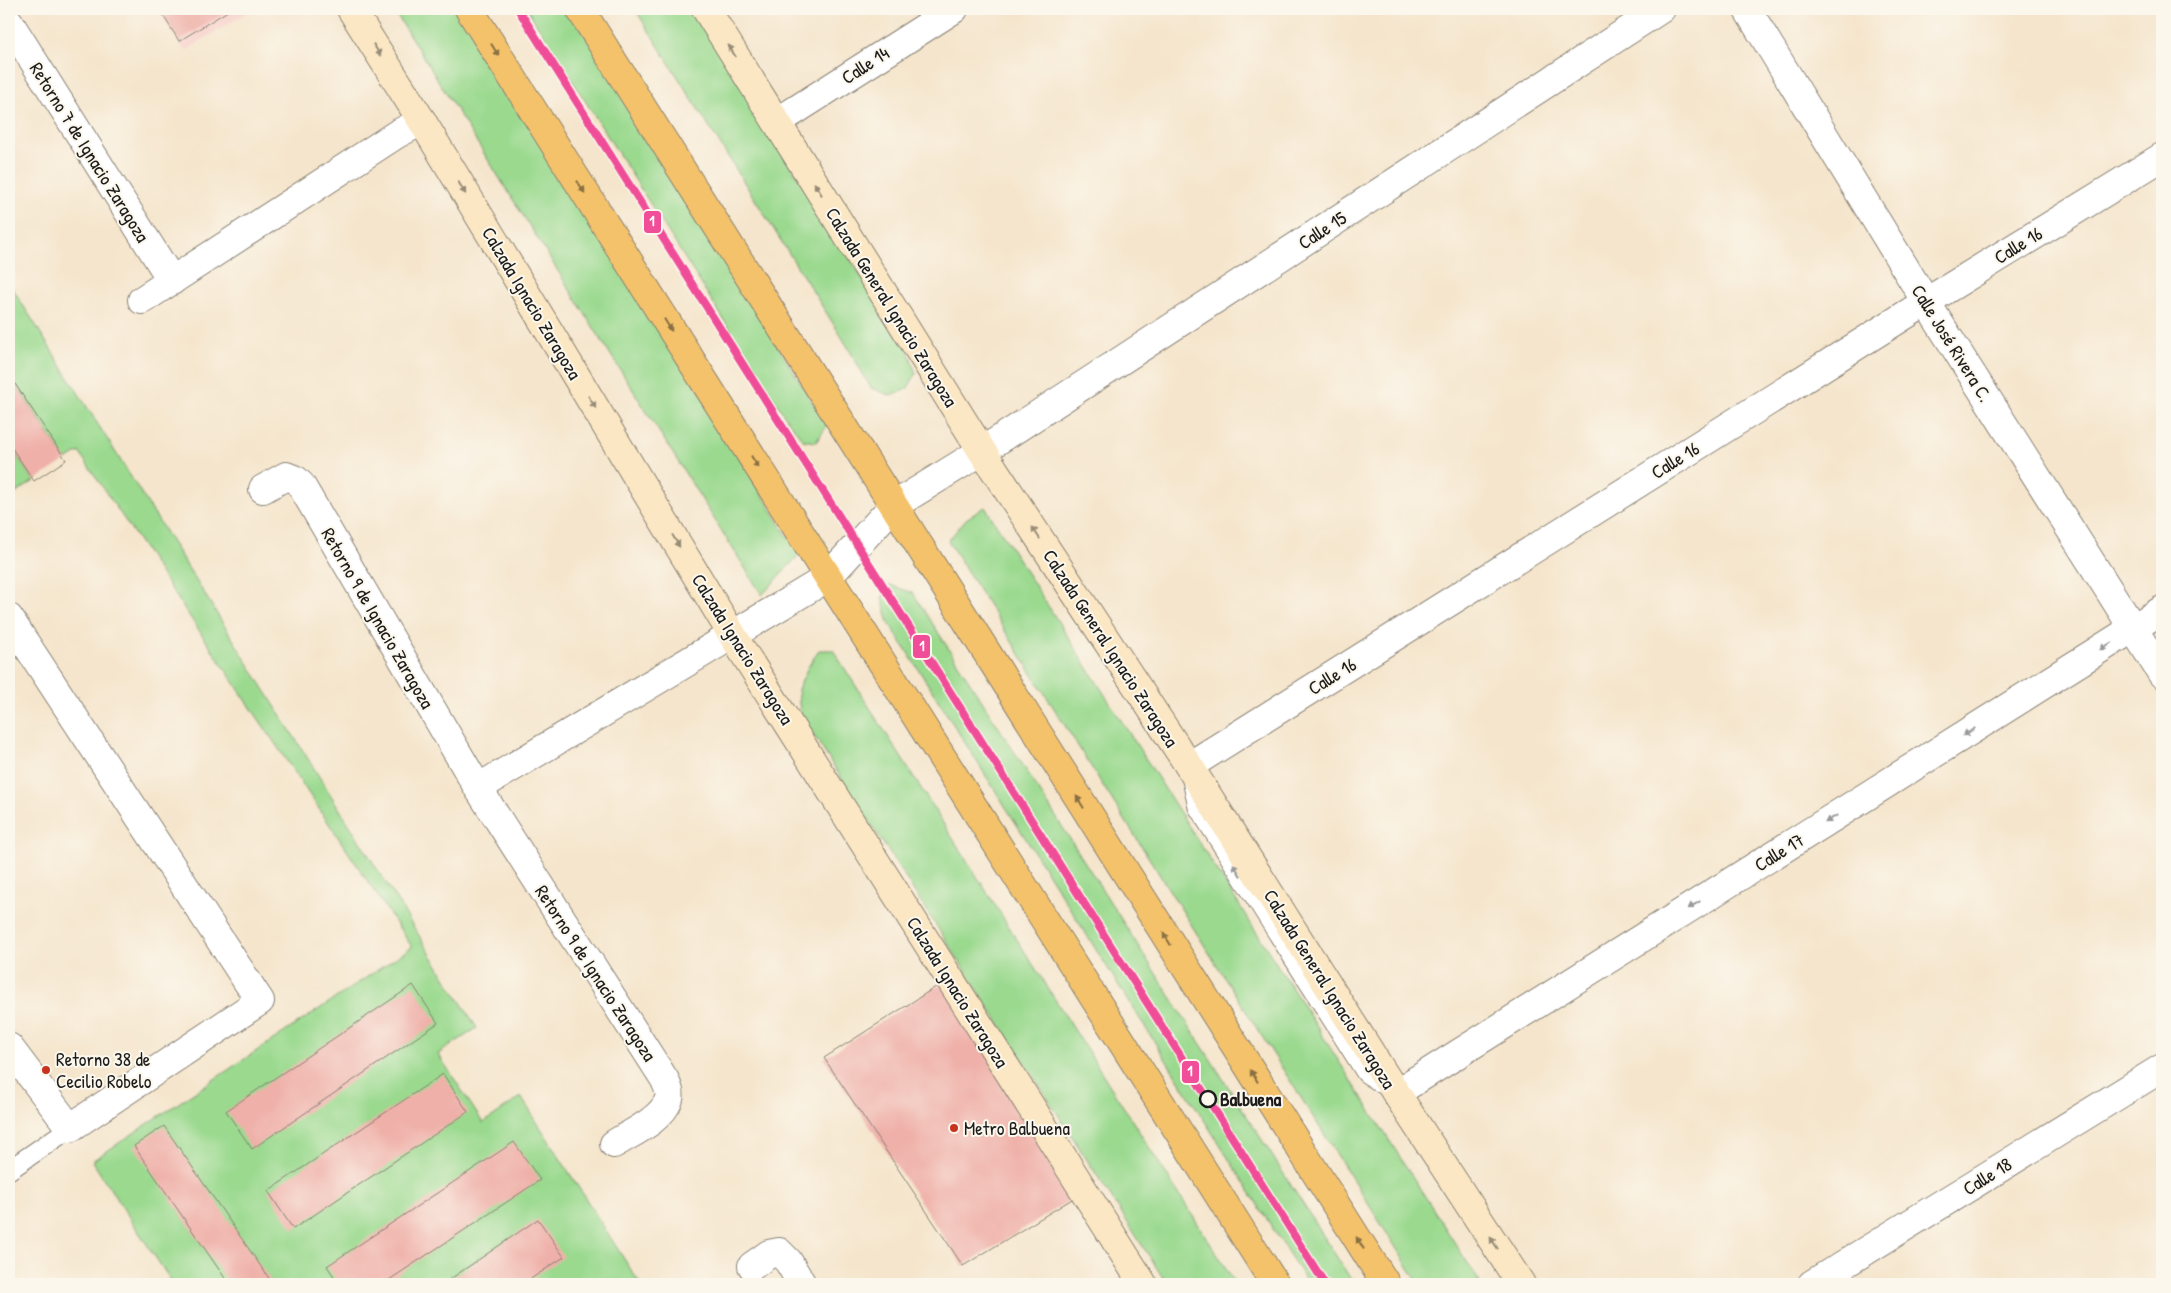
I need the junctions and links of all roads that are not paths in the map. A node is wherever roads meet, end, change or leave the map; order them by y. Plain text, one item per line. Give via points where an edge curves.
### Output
1 (351, 9) edge
2 (469, 9) edge
3 (580, 9) edge
4 (706, 9) edge
5 (954, 9) edge
6 (1661, 9) edge
7 (1747, 9) edge
8 (9, 22) edge
9 (422, 121) junction
10 (776, 122) junction
11 (2162, 157) edge
12 (172, 281) junction
13 (142, 300) dead end
14 (1926, 302) junction
15 (982, 451) junction
16 (263, 489) dead end
17 (893, 506) junction
18 (827, 578) junction
19 (2162, 610) edge
20 (9, 618) edge
21 (2133, 629) junction
22 (733, 636) junction
23 (2162, 674) edge
24 (1189, 766) junction
25 (478, 788) junction
26 (10, 1051) edge
27 (2162, 1068) edge
28 (1396, 1093) junction
29 (70, 1128) junction
30 (614, 1144) dead end
31 (9, 1170) edge
32 (752, 1266) dead end
33 (802, 1284) edge
34 (1143, 1284) edge
35 (1275, 1284) edge
36 (1386, 1284) edge
37 (1521, 1284) edge
38 (1812, 1284) edge

1 -> 9 main road, Calzada Ignacio Zaragoza
2 -> 18 main road
3 - 17 main road
10 -> 4 main road, Calzada General Ignacio Zaragoza
5 - 10 street, Calle 14
6 - 15 street, Calle 15
7 - 14 street, Calle José Rivera C.
8 - 12 street, Retorno 7 de Ignacio Zaragoza
9 - 12 street
9 -> 22 main road, Calzada Ignacio Zaragoza
15 -> 10 main road, Calzada General Ignacio Zaragoza
11 - 14 street, Calle 16
12 - 13 street
14 - 21 street, Calle José Rivera C.
14 - 24 street, Calle 16
15 - 17 street, Calle 15
24 -> 15 main road, Calzada General Ignacio Zaragoza
16 - 25 street, Retorno 9 de Ignacio Zaragoza via 286,476 301,485
17 - 18 street, Calle 15
36 -> 17 main road
18 - 22 street, Calle 15
18 - 35 main road
19 - 21 street, Calle 17
20 - 29 street via 260,1001
21 - 23 street, Calle José Rivera C.
21 -> 28 street, Calle 17
22 - 25 street
22 - 34 main road, Calzada Ignacio Zaragoza
28 -> 24 main road, Calzada General Ignacio Zaragoza
25 - 30 street, Retorno 9 de Ignacio Zaragoza via 669,1088 669,1098 656,1116
26 - 29 street
27 - 38 street, Calle 18
37 -> 28 main road, Calzada General Ignacio Zaragoza
29 - 31 lane
32 - 33 street via 769,1254 779,1252

